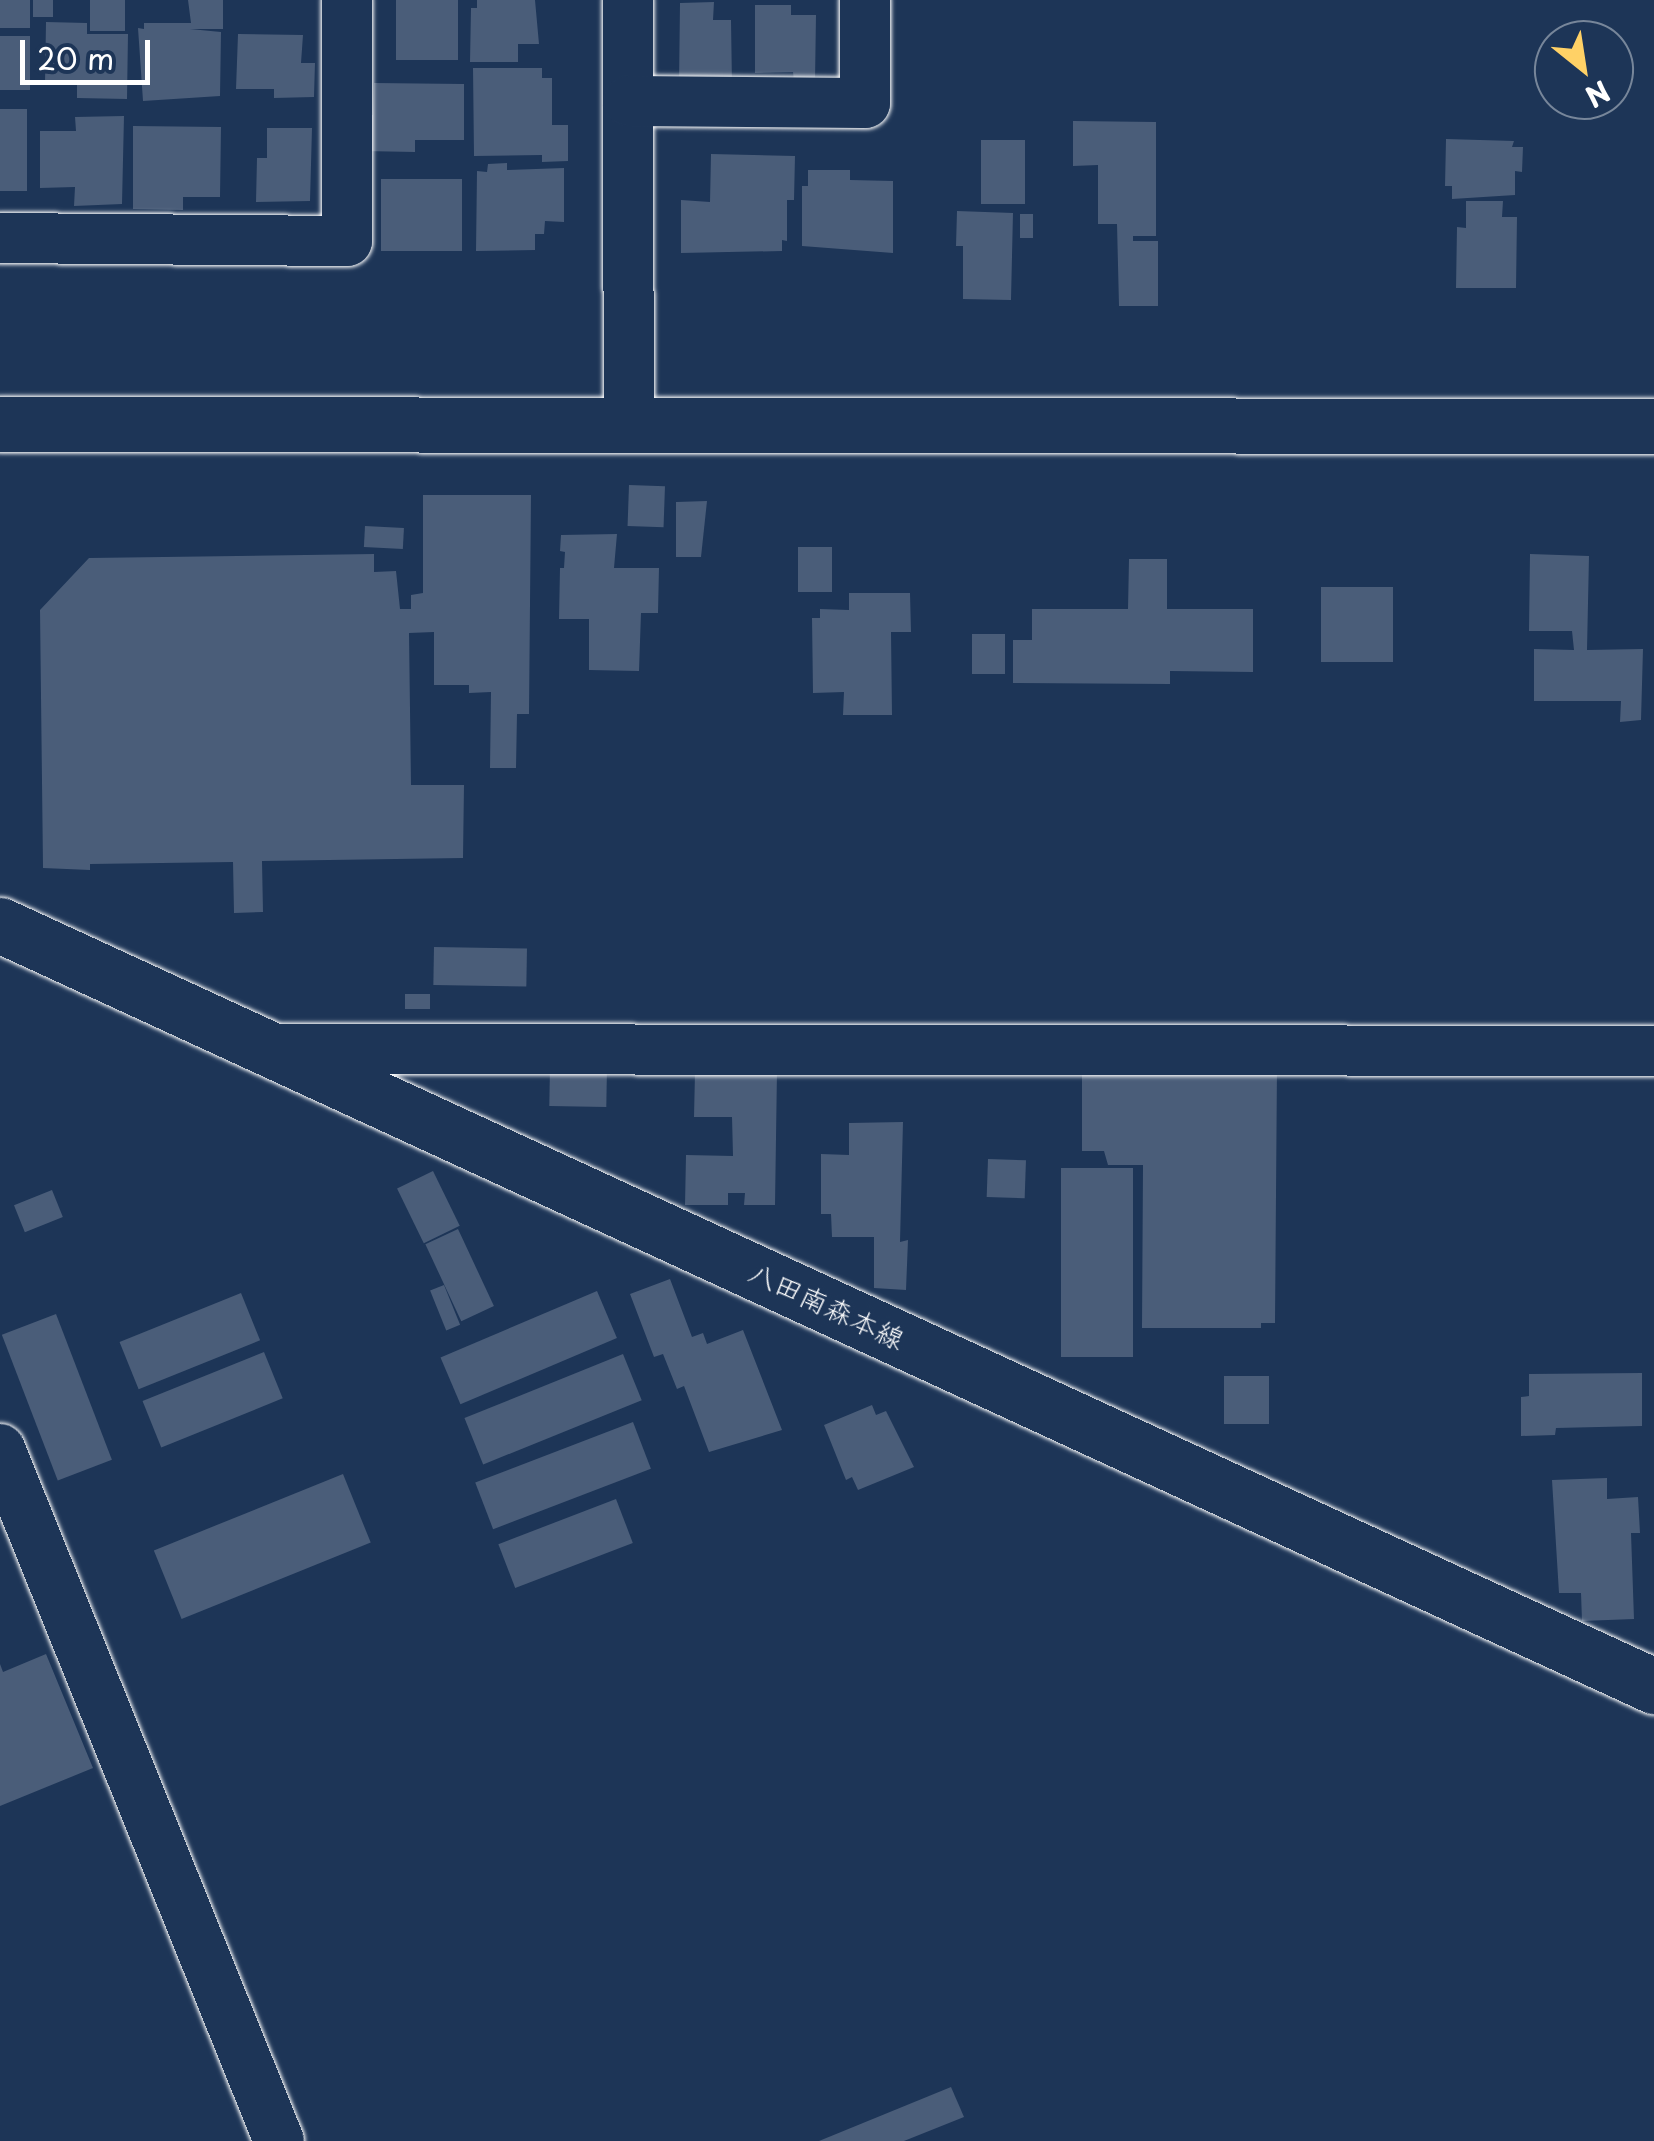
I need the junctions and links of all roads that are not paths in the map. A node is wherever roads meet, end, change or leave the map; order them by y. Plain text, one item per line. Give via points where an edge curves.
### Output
1 (347, 0) edge
2 (628, 0) edge
3 (864, 0) edge
4 (628, 101) junction
5 (0, 238) edge
6 (0, 424) edge
7 (629, 425) junction
8 (1654, 426) edge
9 (0, 925) edge
10 (270, 1049) junction
11 (1654, 1050) edge
12 (0, 1449) edge
13 (1654, 1686) edge
14 (279, 2141) edge

1 - 5 street via 347,242
2 - 4 street
3 - 4 street via 865,103
4 - 7 street
6 - 7 main road
7 - 8 main road
9 - 10 main road, 八田南森本線
10 - 11 street
10 - 13 main road, 八田南森本線
12 - 14 street

